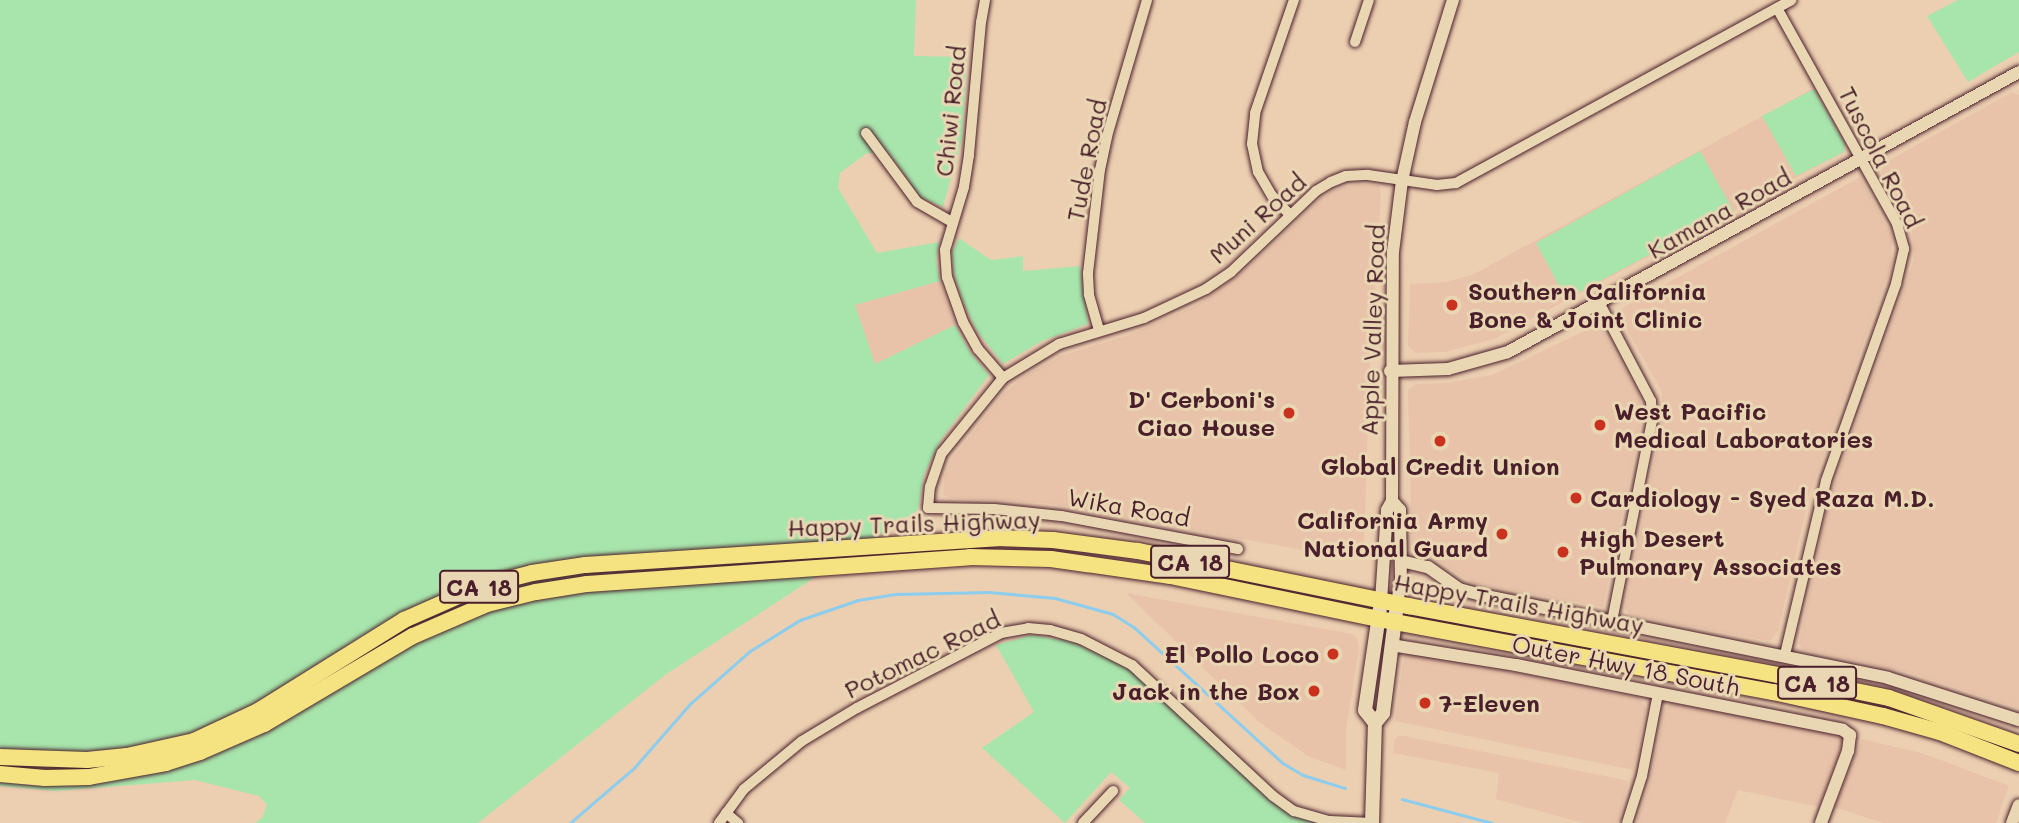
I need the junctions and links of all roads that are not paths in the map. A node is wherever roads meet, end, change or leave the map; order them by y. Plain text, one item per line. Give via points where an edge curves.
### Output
1 (985, 0) edge
2 (1147, 0) edge
3 (1294, 0) edge
4 (1368, 0) edge
5 (1453, 0) edge
6 (1791, 0) edge
7 (1777, 8) junction
8 (1354, 42) dead end
9 (2018, 76) edge
10 (866, 133) dead end
11 (1861, 158) junction
12 (1402, 181) junction
13 (1290, 215) junction
14 (952, 222) junction
15 (1600, 304) junction
16 (1099, 330) junction
17 (1390, 370) junction
18 (1003, 378) junction
19 (1392, 501) junction
20 (928, 508) joint
21 (1238, 549) dead end
22 (1401, 561) junction
23 (1389, 602) junction
24 (1387, 620) junction
25 (1612, 621) junction
26 (1391, 645) junction
27 (1785, 655) junction
28 (1658, 694) junction
29 (2019, 720) edge
30 (1375, 723) junction
31 (2019, 744) edge
32 (0, 757) edge
33 (2019, 763) edge
34 (0, 774) edge
35 (1113, 791) dead end
36 (2019, 805) edge
37 (726, 813) junction
38 (719, 823) edge
39 (738, 823) edge
40 (1083, 823) edge
41 (1372, 823) edge
42 (1627, 823) edge
43 (1821, 823) edge
44 (2012, 823) edge

1 - 14 street, Chiwi Road via 969,155
2 - 16 street, Tude Road via 1100,170 1088,273
3 - 13 street via 1255,113 1252,144 1258,172
4 - 8 street
5 - 12 street, Apple Valley Road via 1429,71
6 - 7 street, Muni Road
7 - 11 street, Tuscola Road
7 - 12 street, Muni Road via 1474,175 1437,185
9 - 11 street, Kamana Road
10 - 14 street via 917,202
11 - 15 street, Kamana Road
11 - 27 street, Tuscola Road via 1897,225 1902,262 1826,481
12 - 13 street, Muni Road via 1346,176 1316,191
12 - 17 street, Apple Valley Road via 1393,252
13 - 16 street, Muni Road via 1231,272 1206,289 1165,310
14 - 18 street, Chiwi Road via 945,250 954,300 978,349
15 - 17 street, Kamana Road via 1482,362 1448,369
15 - 25 street via 1651,401 1652,421
16 - 18 street, Muni Road via 1059,344
17 - 19 street, Apple Valley Road
18 - 20 street, Muni Road via 942,453
19 - 22 street, Apple Valley Road via 1400,510
19 - 23 street, Apple Valley Road via 1387,510
20 - 21 street, Wika Road via 1061,516
22 - 23 street, Apple Valley Road
22 - 25 street via 1428,567 1459,589
23 - 24 main road, Apple Valley Road
23 - 31 main road, Happy Trails Highway / CA 18 via 1889,698
23 - 32 main road, Happy Trails Highway / CA 18 via 1138,551 1053,540 942,540 568,566 481,586 442,601 337,659 258,711 194,740 87,760
24 - 26 main road, Apple Valley Road
24 - 30 main road, Apple Valley Road via 1365,710
24 - 33 main road, Happy Trails Highway / CA 18 via 1857,710 1940,732
24 - 34 main road, Happy Trails Highway / CA 18 via 1171,576 1051,559 942,558 570,585 487,604 450,619 264,724 200,752 155,766 89,777
25 - 27 street
26 - 28 street, Outer Hwy 18 South
26 - 30 main road, Apple Valley Road via 1383,713
27 - 29 street via 1920,686
28 - 42 street via 1642,776
28 - 43 street, Outer Hwy 18 South via 1768,713 1850,735
30 - 41 main road, Apple Valley Road
35 - 40 street
36 - 44 street
37 - 38 street, Potomac Road
37 - 39 street
37 - 41 street, Potomac Road via 744,789 802,741 1000,633 1028,628 1081,639 1132,665 1294,811 1330,821

